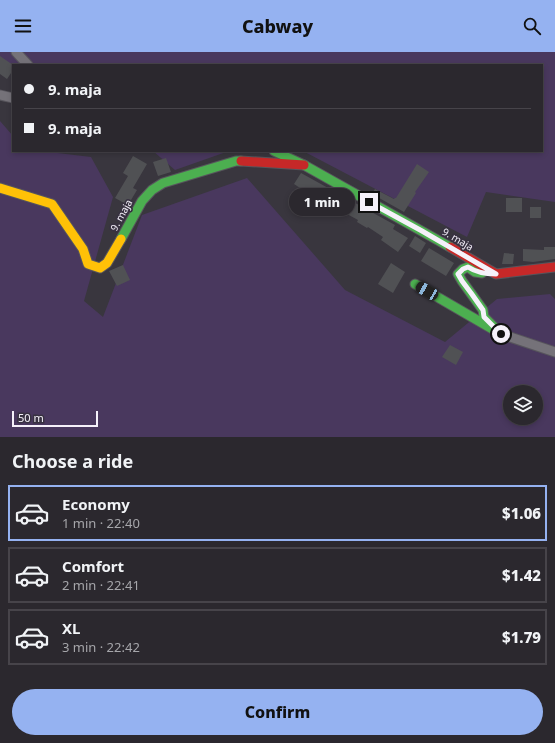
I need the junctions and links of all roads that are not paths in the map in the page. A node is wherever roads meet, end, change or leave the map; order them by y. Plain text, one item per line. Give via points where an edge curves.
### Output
1 (16, 52) edge
2 (27, 64) edge
3 (0, 95) edge
4 (12, 98) edge
5 (276, 152) edge
6 (304, 165) junction
7 (0, 188) edge
8 (555, 266) edge
9 (496, 274) junction
10 (415, 284) dead end
11 (501, 334) junction
12 (555, 352) edge

1 - 2 street
3 - 4 street
5 - 6 street, 9. maja
6 - 7 street, 9. maja via 236,162 163,184 152,190 142,201 107,263 100,268 88,264 83,249 52,204
6 - 9 street, 9. maja
8 - 9 street, 9. maja
9 - 11 street, 9. maja via 475,272 468,267 458,274 483,310 484,317
10 - 11 street, 9. maja
11 - 12 street, 9. maja

